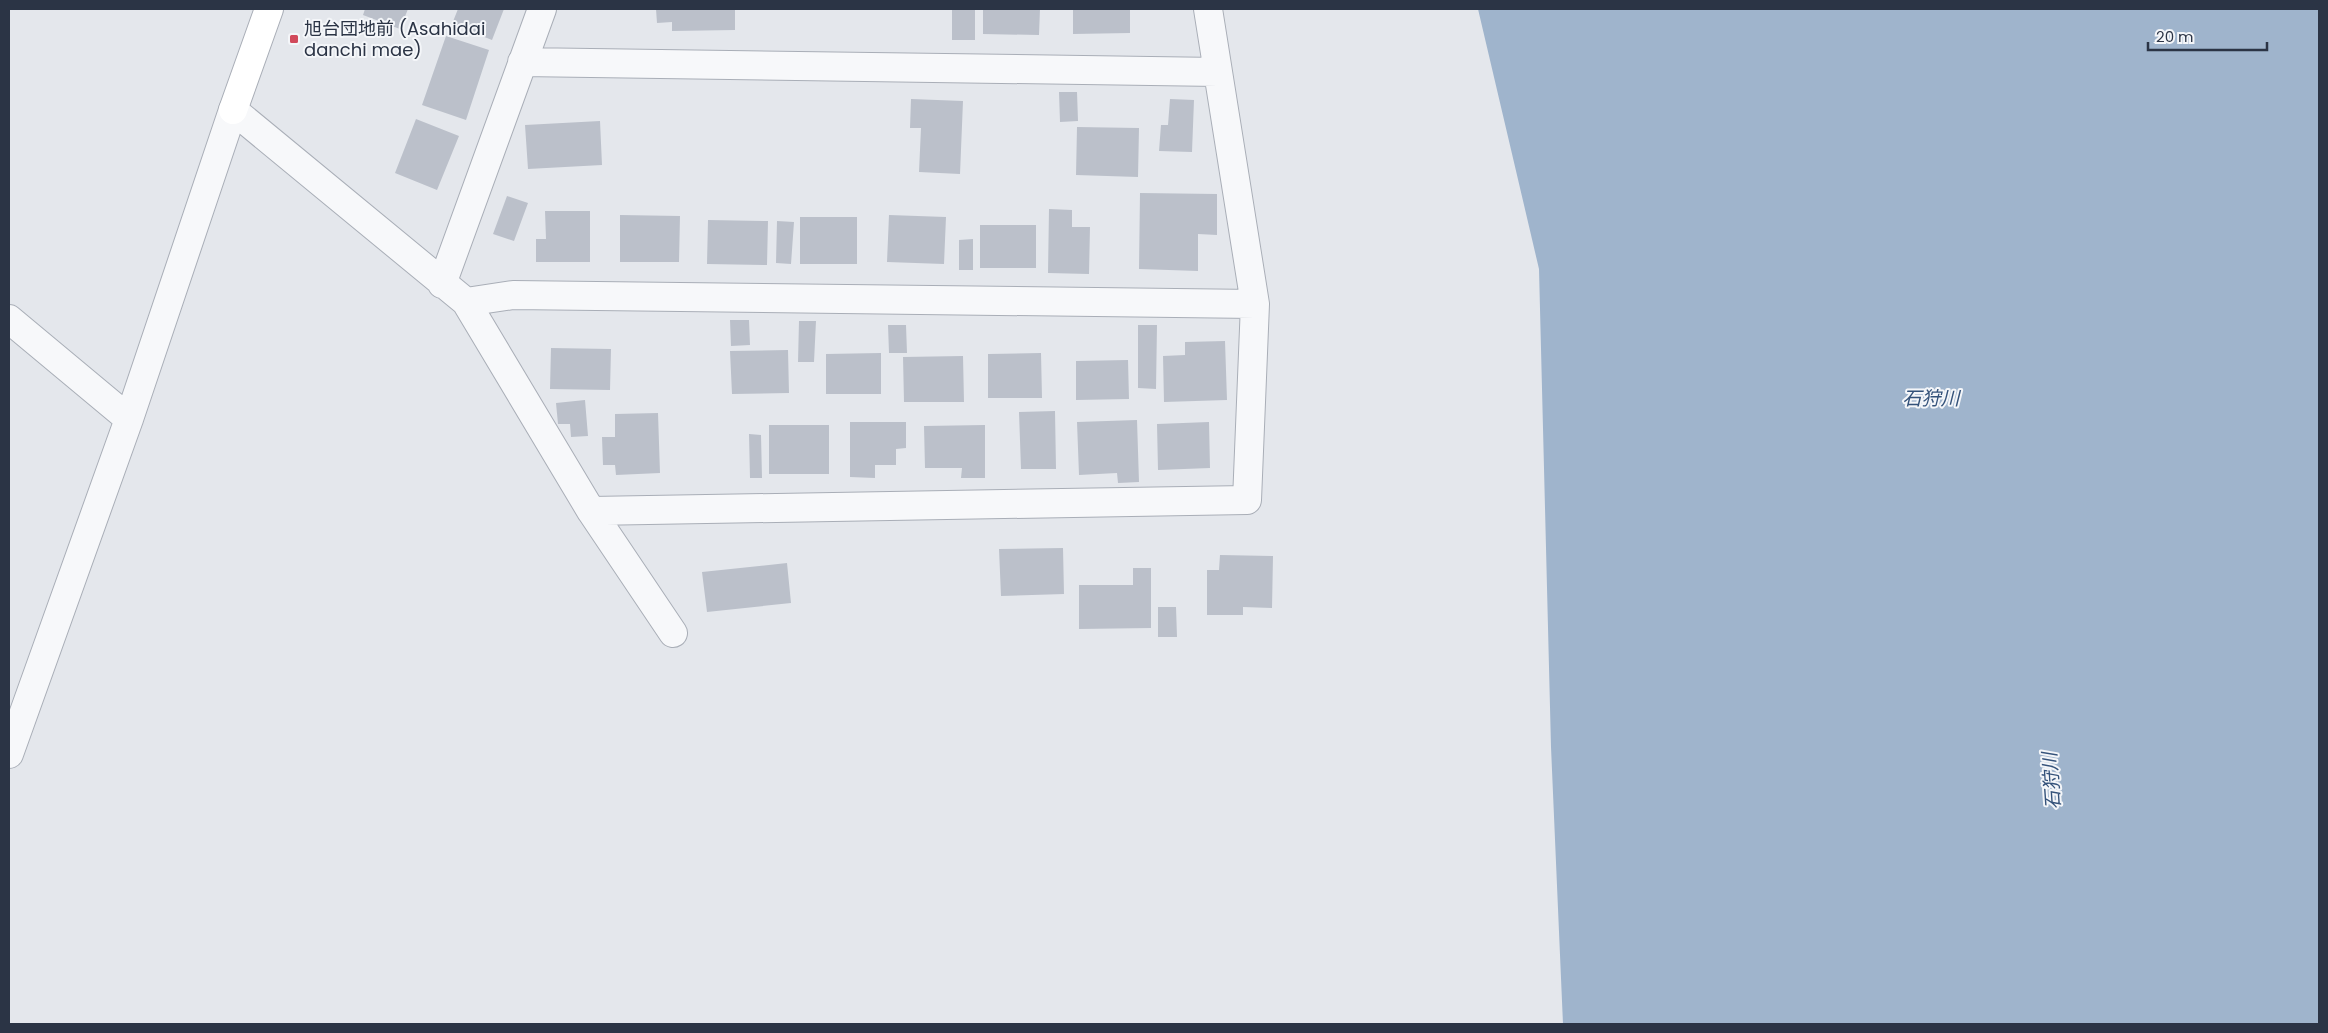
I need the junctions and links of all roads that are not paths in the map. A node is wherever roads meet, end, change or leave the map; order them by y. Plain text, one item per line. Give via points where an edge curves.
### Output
1 (269, 9) edge
2 (542, 9) edge
3 (1208, 9) edge
4 (522, 62) junction
5 (1218, 72) junction
6 (233, 110) junction
7 (442, 284) junction
8 (466, 302) junction
9 (1254, 304) junction
10 (9, 319) edge
11 (129, 420) junction
12 (591, 511) junction
13 (673, 633) dead end
14 (9, 754) edge

1 - 6 street
2 - 4 street
3 - 5 street
4 - 5 street
4 - 7 street
5 - 9 street
6 - 7 street
6 - 11 street
7 - 8 street
8 - 9 street via 512,295
8 - 12 street
9 - 12 street via 1247,500
10 - 11 street
11 - 14 street
12 - 13 street

